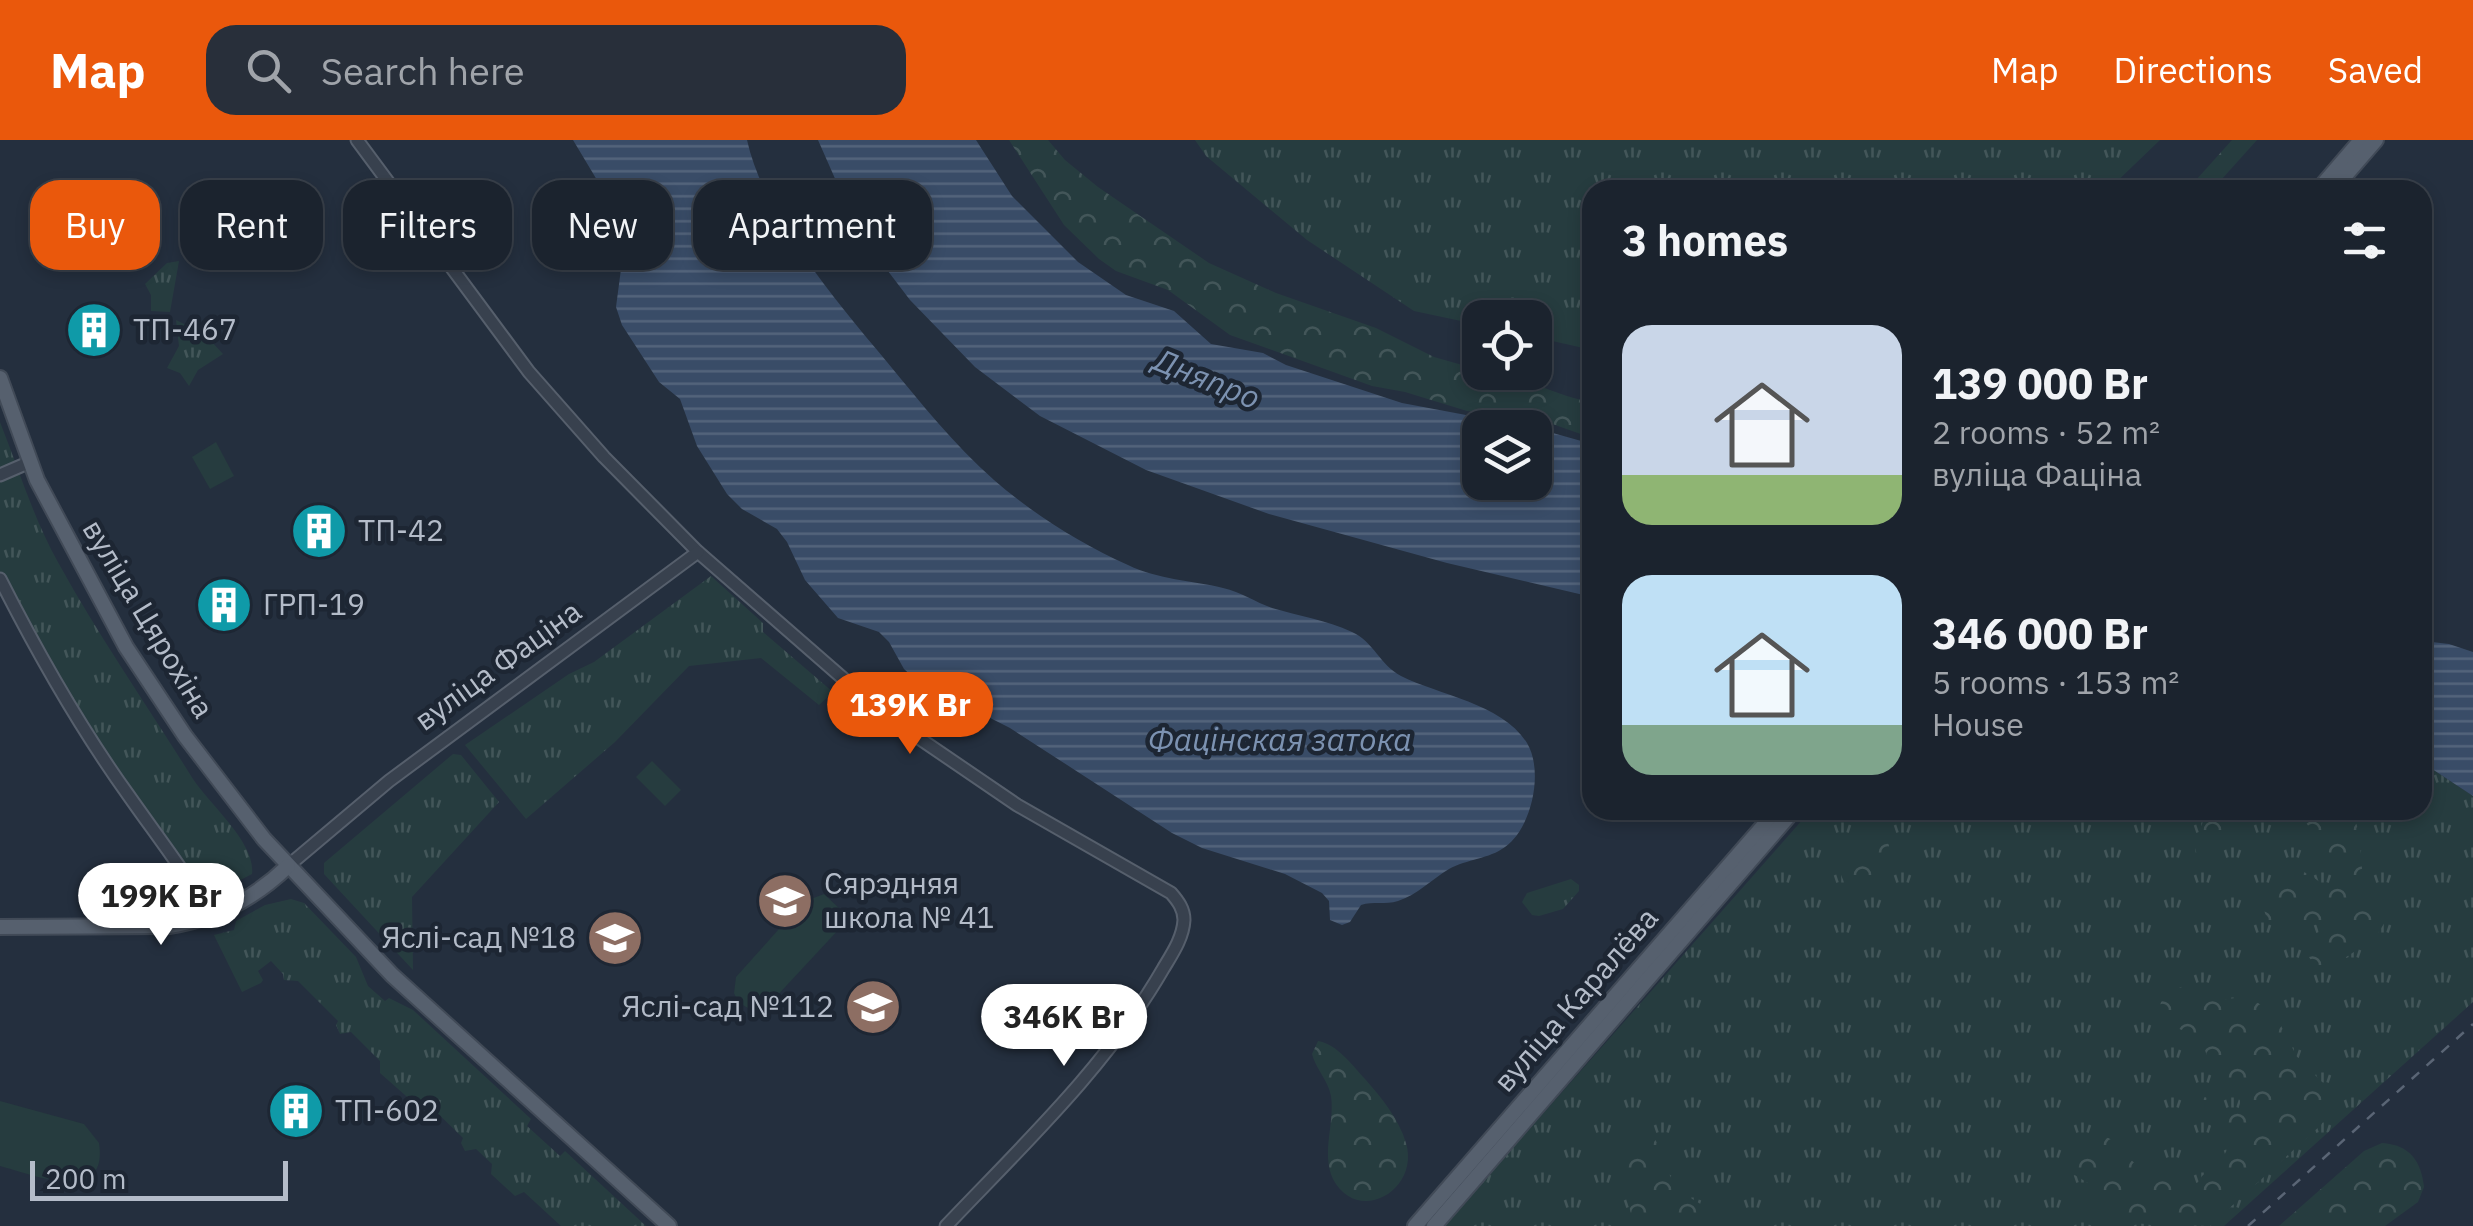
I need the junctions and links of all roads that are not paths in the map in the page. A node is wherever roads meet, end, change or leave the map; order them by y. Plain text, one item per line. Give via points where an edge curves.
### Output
1 (357, 140) edge
2 (2361, 140) edge
3 (2376, 140) edge
4 (2327, 180) edge
5 (2342, 180) edge
6 (0, 378) edge
7 (30, 462) junction
8 (0, 474) edge
9 (698, 552) junction
10 (0, 579) edge
11 (1768, 820) edge
12 (1785, 820) edge
13 (288, 866) junction
14 (211, 917) junction
15 (0, 927) edge
16 (668, 1226) edge
17 (946, 1226) edge
18 (1415, 1226) edge
19 (1434, 1226) edge

1 - 9 street via 529,372
2 - 4 main road
3 - 5 main road
6 - 7 main road, вуліца Цярохіна
7 - 8 street
7 - 13 main road, вуліца Цярохіна via 160,701
9 - 13 street, вуліца Фаціна via 389,781
9 - 17 street via 885,715 1180,904 1180,940 1139,1011
10 - 14 street via 66,700
11 - 18 main road, вуліца Каралёва
12 - 19 main road, вуліца Каралёва
13 - 14 main road via 262,891
13 - 16 main road via 392,975
14 - 15 main road via 169,926

